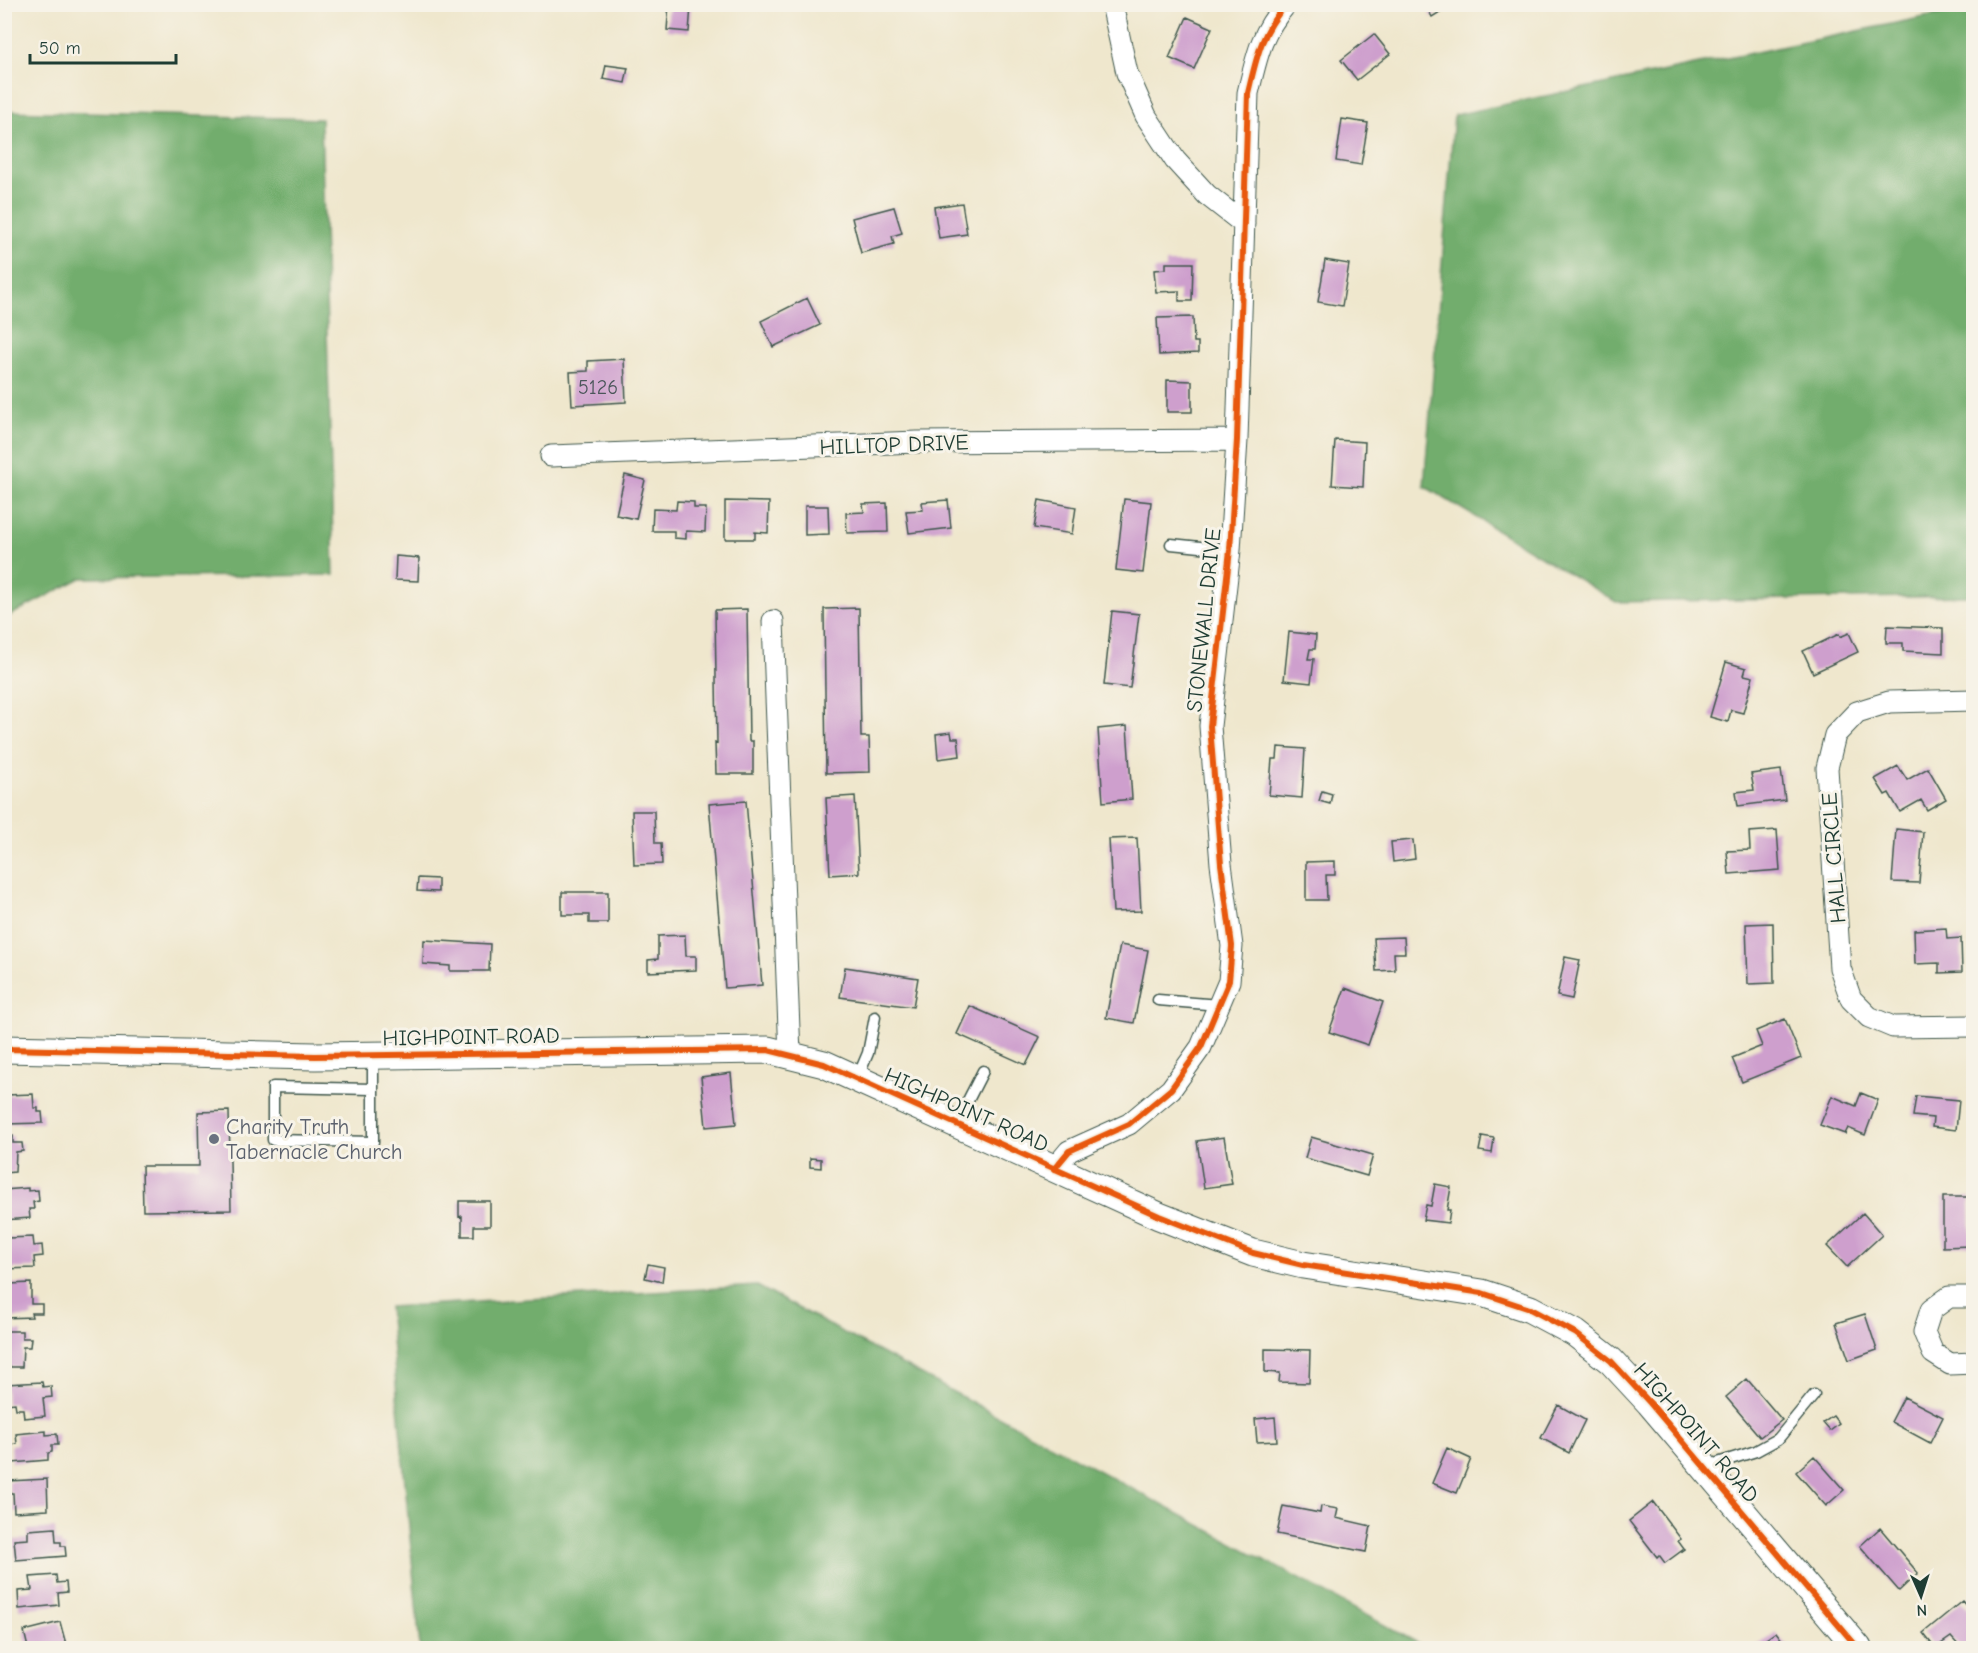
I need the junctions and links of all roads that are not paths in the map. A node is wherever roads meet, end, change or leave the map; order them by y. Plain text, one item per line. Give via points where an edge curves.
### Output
1 (1112, 4) edge
2 (1286, 4) edge
3 (1244, 224) junction
4 (1237, 440) junction
5 (551, 456) dead end
6 (1171, 544) dead end
7 (1230, 550) junction
8 (773, 621) dead end
9 (1974, 700) edge
10 (1158, 1000) dead end
11 (1219, 1005) junction
12 (875, 1017) dead end
13 (1974, 1026) edge
14 (4, 1049) edge
15 (373, 1055) junction
16 (790, 1055) junction
17 (983, 1071) dead end
18 (857, 1079) junction
19 (373, 1089) junction
20 (956, 1125) junction
21 (1054, 1168) junction
22 (1974, 1297) edge
23 (1974, 1363) edge
24 (1814, 1395) dead end
25 (1705, 1467) junction
26 (1858, 1648) edge

1 - 3 street via 1127,72 1146,116 1175,160 1207,195
2 - 3 street, STONEWALL DRIVE via 1258,49 1248,93
3 - 4 street, STONEWALL DRIVE
4 - 5 street, HILLTOP DRIVE via 917,442
4 - 7 street, STONEWALL DRIVE
6 - 7 lane
7 - 11 street, STONEWALL DRIVE via 1210,726 1232,946 1229,981
8 - 16 street
9 - 13 street, HALL CIRCLE via 1889,702 1857,712 1835,735 1827,768 1840,968 1851,999 1869,1017 1893,1027
10 - 11 lane
11 - 21 street, STONEWALL DRIVE via 1201,1047 1171,1089 1129,1124 1069,1151
12 - 18 lane via 868,1053
14 - 15 street, HIGHPOINT ROAD
15 - 16 street, HIGHPOINT ROAD via 768,1050
15 - 19 lane
16 - 18 street, HIGHPOINT ROAD
17 - 20 lane
18 - 20 street, HIGHPOINT ROAD
19 - 19 lane via 373,1142 273,1140 273,1087
20 - 21 street, HIGHPOINT ROAD
21 - 25 street, HIGHPOINT ROAD via 1253,1253 1303,1265 1482,1293 1530,1309 1575,1333 1611,1361
22 - 23 street via 1949,1297 1931,1310 1924,1332 1933,1353 1950,1364
24 - 25 lane via 1778,1439 1756,1451
25 - 26 street, HIGHPOINT ROAD

